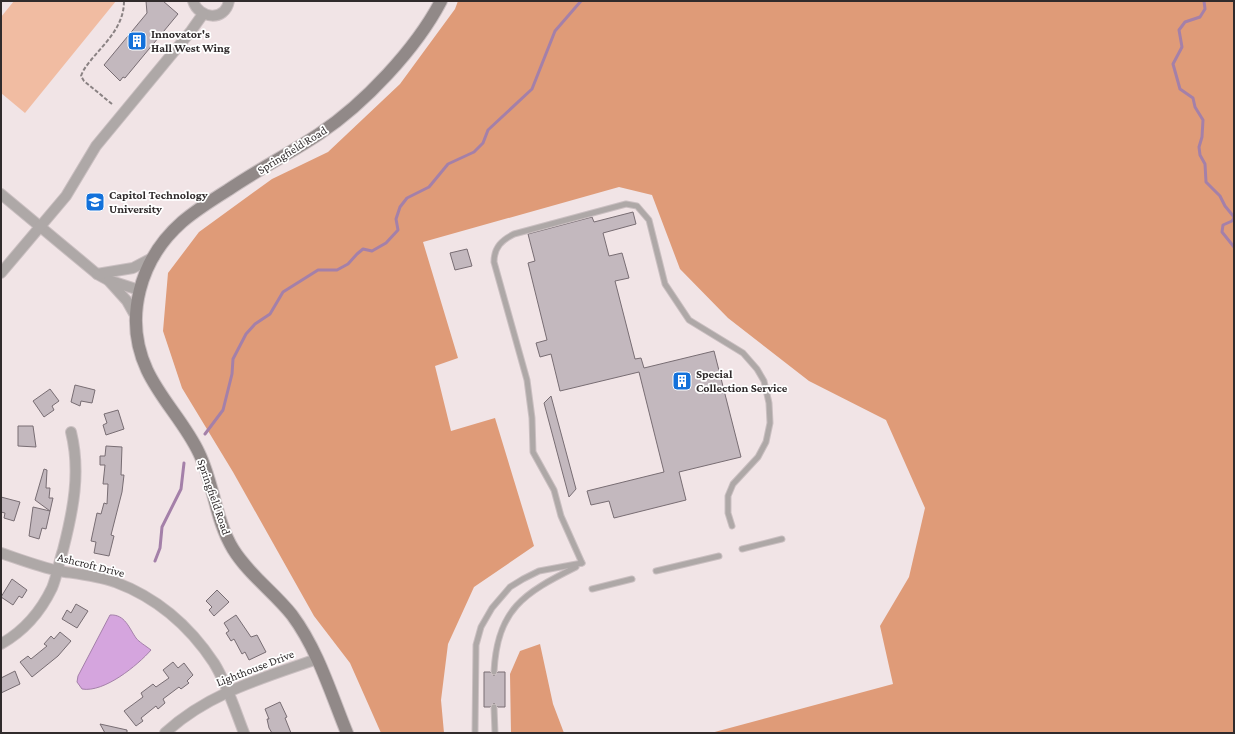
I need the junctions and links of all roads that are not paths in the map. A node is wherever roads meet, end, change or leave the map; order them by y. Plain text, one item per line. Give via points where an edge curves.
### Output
1 (193, 1) edge
2 (230, 1) edge
3 (441, 1) edge
4 (203, 14) junction
5 (1, 194) edge
6 (40, 227) junction
7 (154, 257) junction
8 (1, 273) edge
9 (97, 274) junction
10 (108, 280) junction
11 (139, 290) junction
12 (136, 317) junction
13 (71, 432) dead end
14 (732, 526) dead end
15 (782, 539) dead end
16 (742, 549) dead end
17 (1, 553) edge
18 (719, 556) dead end
19 (582, 564) junction
20 (57, 570) junction
21 (656, 571) dead end
22 (632, 579) dead end
23 (592, 589) dead end
24 (1, 644) edge
25 (317, 659) junction
26 (494, 672) dead end
27 (228, 690) junction
28 (494, 707) dead end
29 (165, 733) edge
30 (244, 733) edge
31 (348, 733) edge
32 (475, 733) edge
33 (495, 733) edge

1 - 4 street via 198,11
2 - 4 street via 221,14
3 - 7 street, Springfield Road via 416,40 352,108 318,135 248,176 191,215 168,236
4 - 6 street via 96,146 66,196
5 - 6 street
6 - 8 street
6 - 9 street
7 - 9 street via 133,268
7 - 11 street, Springfield Road
9 - 10 street
10 - 11 street
10 - 12 street via 127,301
11 - 12 street, Springfield Road
12 - 25 street, Springfield Road via 139,348 147,369 199,454 227,537 241,560 291,615
13 - 20 street via 76,448 75,489
14 - 19 lane via 728,512 728,496 733,484 758,457 766,442 770,423 764,381 743,353 689,320 666,284 649,220 637,206 626,204 514,234 504,239 494,254 494,262 527,380 533,452 554,490 561,516
15 - 16 lane
17 - 20 street, Ashcroft Drive
18 - 21 lane
19 - 26 lane via 539,586 517,604 501,631 495,651
19 - 32 lane via 539,571 510,587 492,608 481,627 476,645
20 - 24 street via 52,587 40,609 13,637
20 - 27 street, Ashcroft Drive via 115,582 148,596 163,606 196,640 214,664
22 - 23 lane
25 - 27 street, Lighthouse Drive
25 - 31 street, Springfield Road
27 - 29 street, Lighthouse Drive via 186,716
27 - 30 street, Ashcroft Drive
28 - 33 lane

